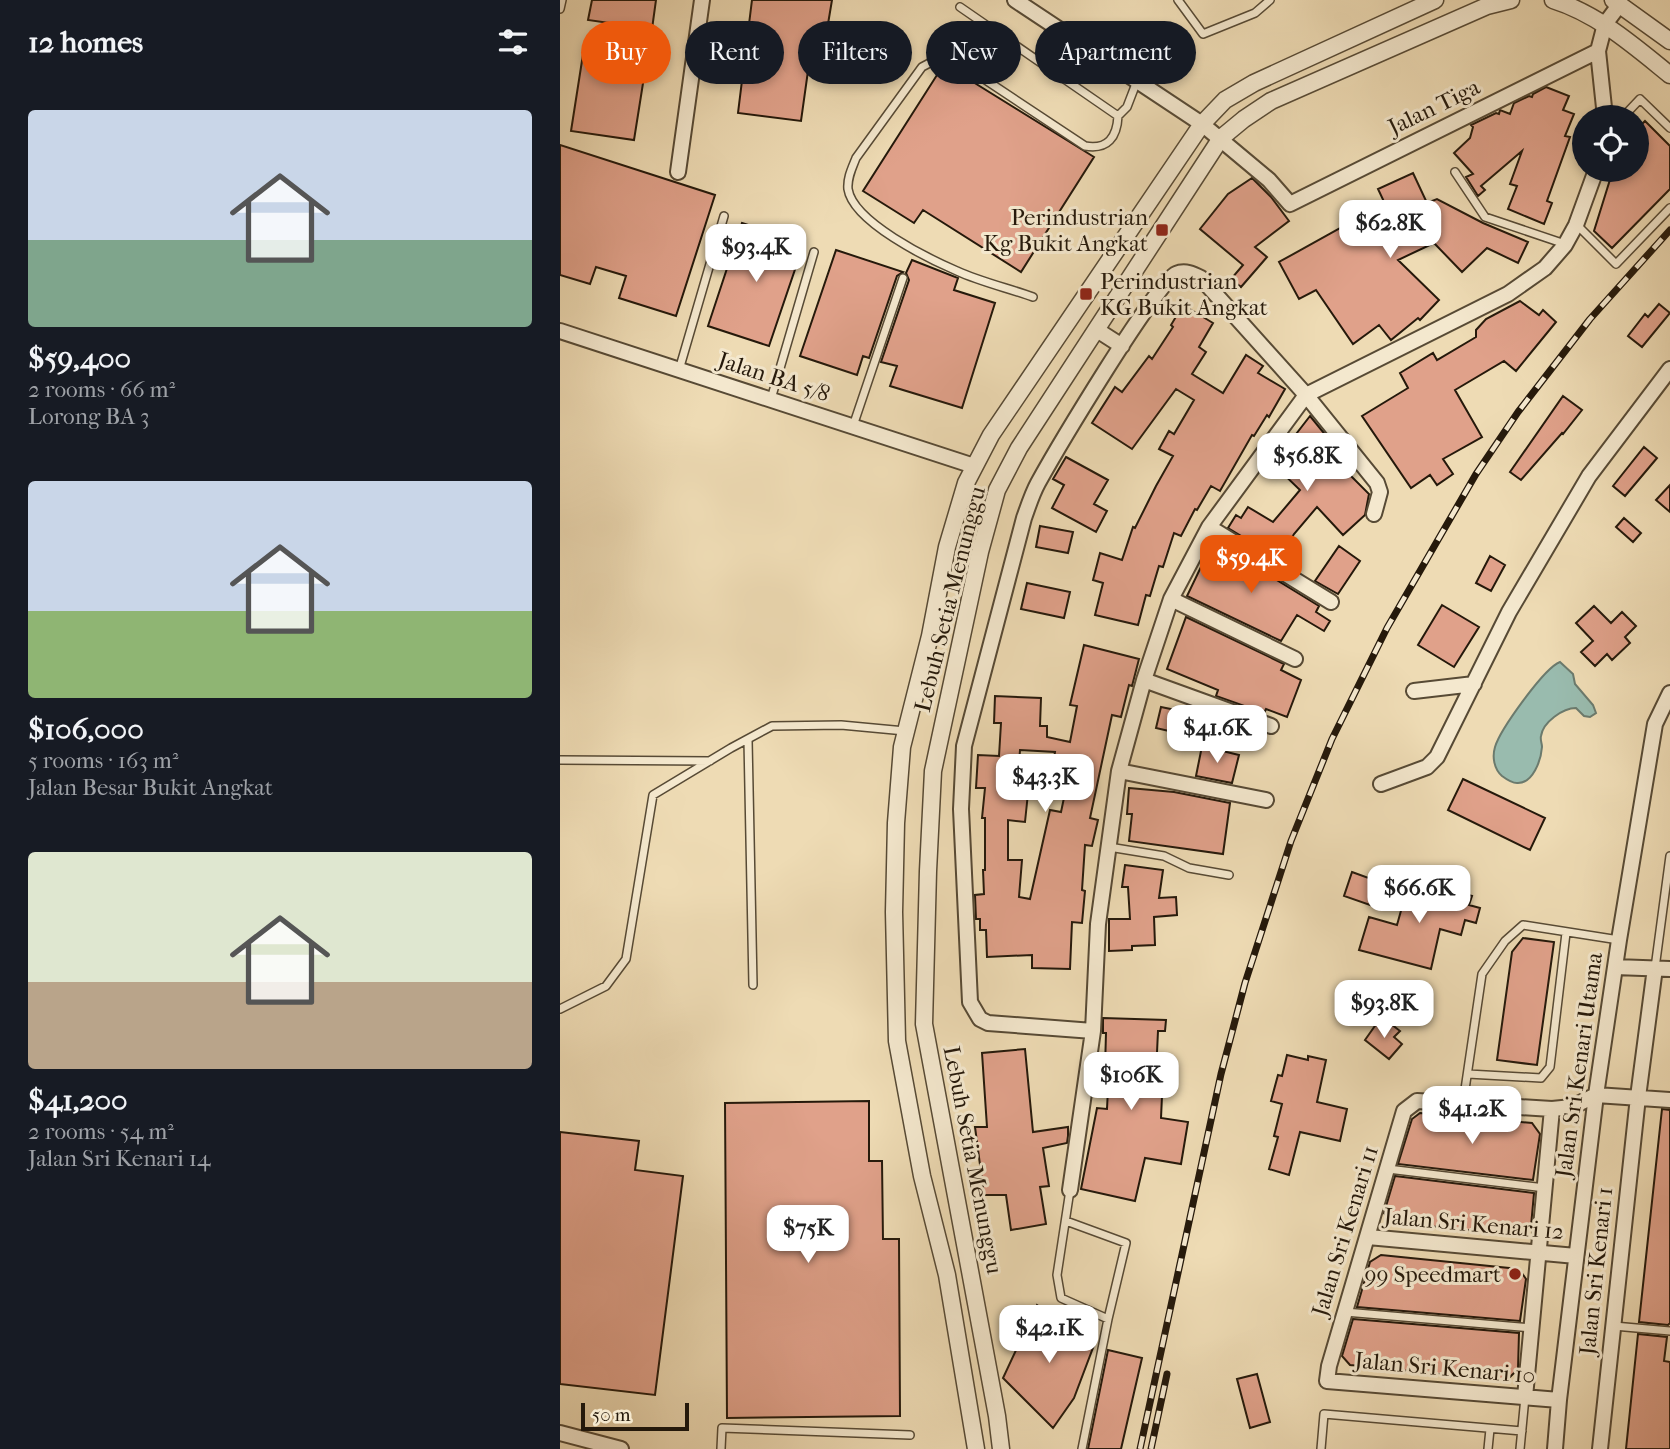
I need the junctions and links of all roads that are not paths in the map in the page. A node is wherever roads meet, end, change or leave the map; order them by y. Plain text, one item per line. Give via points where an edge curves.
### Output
1 (562, 0) edge
2 (702, 0) edge
3 (1015, 0) edge
4 (1178, 0) edge
5 (1270, 0) edge
6 (1435, 0) edge
7 (1511, 0) edge
8 (1554, 0) edge
9 (1618, 1) edge
10 (960, 7) dead end
11 (560, 9) edge
12 (1047, 21) edge
13 (1605, 24) junction
14 (1670, 41) edge
15 (1598, 51) junction
16 (1670, 75) edge
17 (1136, 84) edge
18 (1142, 84) edge
19 (1604, 105) edge
20 (1649, 108) edge
21 (1118, 116) junction
22 (1202, 124) junction
23 (1670, 128) edge
24 (1221, 138) junction
25 (678, 172) dead end
26 (1455, 172) dead end
27 (1591, 182) edge
28 (1670, 208) edge
29 (724, 216) dead end
30 (1576, 225) junction
31 (1565, 244) junction
32 (814, 251) dead end
33 (903, 278) dead end
34 (1033, 297) dead end
35 (1097, 330) junction
36 (560, 331) edge
37 (1122, 346) junction
38 (679, 369) junction
39 (1670, 369) edge
40 (1306, 395) junction
41 (771, 400) junction
42 (853, 426) junction
43 (974, 466) junction
44 (1374, 513) dead end
45 (1209, 527) junction
46 (1171, 599) junction
47 (1331, 602) dead end
48 (1295, 659) dead end
49 (1144, 680) junction
50 (1474, 684) junction
51 (1414, 691) dead end
52 (1670, 693) edge
53 (1271, 726) dead end
54 (906, 731) junction
55 (748, 740) junction
56 (560, 760) edge
57 (710, 761) junction
58 (1119, 771) junction
59 (1381, 784) dead end
60 (1266, 800) dead end
61 (1108, 847) junction
62 (1670, 856) edge
63 (1229, 875) dead end
64 (1566, 933) junction
65 (1619, 940) junction
66 (1615, 967) junction
67 (1655, 968) junction
68 (1670, 969) edge
69 (753, 985) dead end
70 (560, 1009) edge
71 (1093, 1031) junction
72 (1468, 1074) junction
73 (1596, 1095) junction
74 (1637, 1097) junction
75 (1670, 1100) edge
76 (1463, 1104) junction
77 (1552, 1109) junction
78 (1388, 1169) junction
79 (1545, 1188) junction
80 (1070, 1190) joint
81 (1066, 1221) junction
82 (1368, 1237) junction
83 (1539, 1253) junction
84 (1576, 1256) junction
85 (1345, 1312) junction
86 (1108, 1319) junction
87 (1613, 1325) junction
88 (1531, 1328) junction
89 (1670, 1331) edge
90 (1327, 1381) joint
91 (1525, 1397) junction
92 (1559, 1400) junction
93 (1490, 1429) junction
94 (1522, 1431) junction
95 (560, 1433) edge
96 (910, 1435) dead end
97 (975, 1447) edge
98 (617, 1448) edge
99 (721, 1449) edge
100 (1001, 1449) edge
101 (1082, 1449) edge
102 (1321, 1449) edge
103 (1488, 1449) edge
104 (1520, 1449) edge
105 (1555, 1449) edge
106 (1600, 1449) edge

1 - 11 lane
2 - 25 street
3 - 12 street
4 - 5 lane via 1203,34 1255,13
6 - 22 street, Lebuh Setia Menunggu via 1254,83 1225,100
7 - 24 street, Lebuh Setia Menunggu via 1487,6 1271,101
8 - 13 street
9 - 13 street
9 - 14 street
10 - 21 lane
13 - 15 street
13 - 16 street
15 - 19 street
15 - 24 street, Jalan Tiga via 1290,204
17 - 21 lane
18 - 22 street
20 - 23 lane
21 - 34 lane via 1118,131 1109,142 1096,148 1085,146 954,59 941,57 922,67 856,158 848,191 873,223 959,272
22 - 24 street
22 - 43 street, Lebuh Setia Menunggu via 990,435
24 - 35 street, Lebuh Setia Menunggu
26 - 31 lane via 1485,217
27 - 30 street
28 - 30 lane via 1616,264
29 - 38 lane
30 - 31 street
31 - 40 street via 1545,268 1508,294
32 - 41 lane
33 - 42 lane
35 - 37 street
35 - 100 street, Lebuh Setia Menunggu via 1018,448 997,490 933,771 925,1024
36 - 38 street, Jalan BA 5/8
37 - 40 street via 1166,281 1177,273 1190,272 1201,278
37 - 71 street via 1036,487 964,746 962,821 974,1012 988,1023
38 - 41 street, Jalan BA 5/8
39 - 50 street via 1589,476 1509,612
40 - 44 street via 1377,483 1380,492
40 - 45 street
41 - 42 street, Jalan BA 5/8
42 - 43 street, Jalan BA 5/8
43 - 54 street, Lebuh Setia Menunggu via 947,547
45 - 46 street
45 - 47 street
46 - 48 street
46 - 49 street
49 - 53 street
49 - 58 street
50 - 51 street
50 - 59 street via 1437,757 1427,767
52 - 65 street, Jalan Sri Kenari Utama via 1655,724
54 - 55 lane via 841,725 772,726
54 - 97 street, Lebuh Setia Menunggu via 895,874 897,1041 922,1176 947,1275
55 - 57 lane
55 - 69 lane
56 - 57 lane
57 - 70 lane via 653,795 626,959 606,986
58 - 60 street
58 - 61 street
61 - 63 lane via 1164,856 1189,868
61 - 71 street via 1098,924
62 - 67 lane
64 - 65 lane
64 - 72 lane via 1523,925 1505,941 1482,974
64 - 72 lane via 1547,1073 1541,1079
65 - 66 street, Jalan Sri Kenari Utama
66 - 67 street
66 - 73 street, Jalan Sri Kenari Utama
67 - 68 street
67 - 74 street, Jalan Sri Kenari 1
71 - 80 street
72 - 76 lane
73 - 74 street
73 - 77 street via 1572,1107
73 - 84 street, Jalan Sri Kenari Utama
74 - 75 street
74 - 87 street, Jalan Sri Kenari 1
76 - 77 street
76 - 78 street, Jalan Sri Kenari 11 via 1417,1101 1404,1111
77 - 79 street
78 - 79 lane
78 - 82 street, Jalan Sri Kenari 11
79 - 83 street
80 - 81 lane
81 - 86 lane via 1057,1275 1061,1298
81 - 86 lane via 1126,1243
82 - 83 street, Jalan Sri Kenari 12
82 - 85 street, Jalan Sri Kenari 11
83 - 84 street, Jalan Sri Kenari 12
83 - 88 street
84 - 92 street, Jalan Sri Kenari Utama
85 - 88 lane
85 - 90 street, Jalan Sri Kenari 11
86 - 101 lane
87 - 89 lane
87 - 106 street, Jalan Sri Kenari 1
88 - 91 street
90 - 91 street, Jalan Sri Kenari 10
91 - 92 street, Jalan Sri Kenari 10
91 - 94 lane
92 - 105 street, Jalan Sri Kenari Utama
93 - 94 lane
93 - 102 lane via 1324,1414
93 - 103 lane
94 - 104 lane
95 - 98 street
96 - 99 lane via 722,1428

